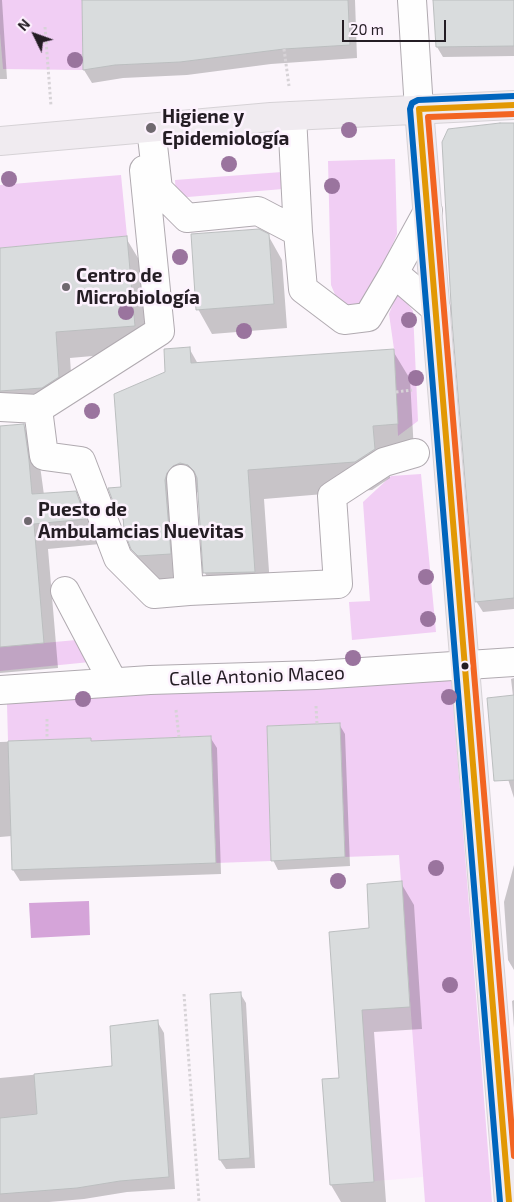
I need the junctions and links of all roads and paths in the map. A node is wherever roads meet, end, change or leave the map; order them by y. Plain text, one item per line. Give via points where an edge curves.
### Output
1 (412, 0) edge
2 (45, 27) dead end
3 (514, 105) edge
4 (419, 109) junction
5 (336, 114) junction
6 (292, 116) junction
7 (145, 128) junction
8 (54, 136) junction
9 (0, 140) edge
10 (294, 160) junction
11 (428, 211) junction
12 (298, 232) junction
13 (394, 273) junction
14 (436, 309) junction
15 (0, 407) edge
16 (38, 409) junction
17 (446, 430) junction
18 (415, 453) junction
19 (449, 474) junction
20 (181, 479) dead end
21 (65, 591) dead end
22 (189, 591) junction
23 (514, 662) edge
24 (465, 666) junction
25 (113, 682) junction
26 (0, 690) edge
27 (184, 994) dead end
28 (198, 1202) edge
29 (509, 1202) edge

1 - 4 street
2 - 8 path
3 - 4 main road
4 - 5 main road
4 - 11 main road
5 - 6 main road
5 - 10 street via 311,133
6 - 7 main road
6 - 10 street
7 - 8 main road
7 - 12 street via 158,188 187,218 258,211
7 - 16 street via 160,331
8 - 9 main road
10 - 12 street
11 - 13 street
11 - 14 main road
12 - 13 street via 303,289 344,320 368,317
13 - 14 street
14 - 17 main road
15 - 16 street
16 - 22 street via 44,456 81,461 118,558 154,594
17 - 18 street
17 - 19 main road
18 - 19 street
18 - 22 street via 384,462 332,496 338,584
19 - 24 main road
20 - 22 street
21 - 25 street
23 - 24 street, Calle Antonio Maceo
24 - 25 street, Calle Antonio Maceo
24 - 29 main road
25 - 26 street, Calle Antonio Maceo
27 - 28 path

